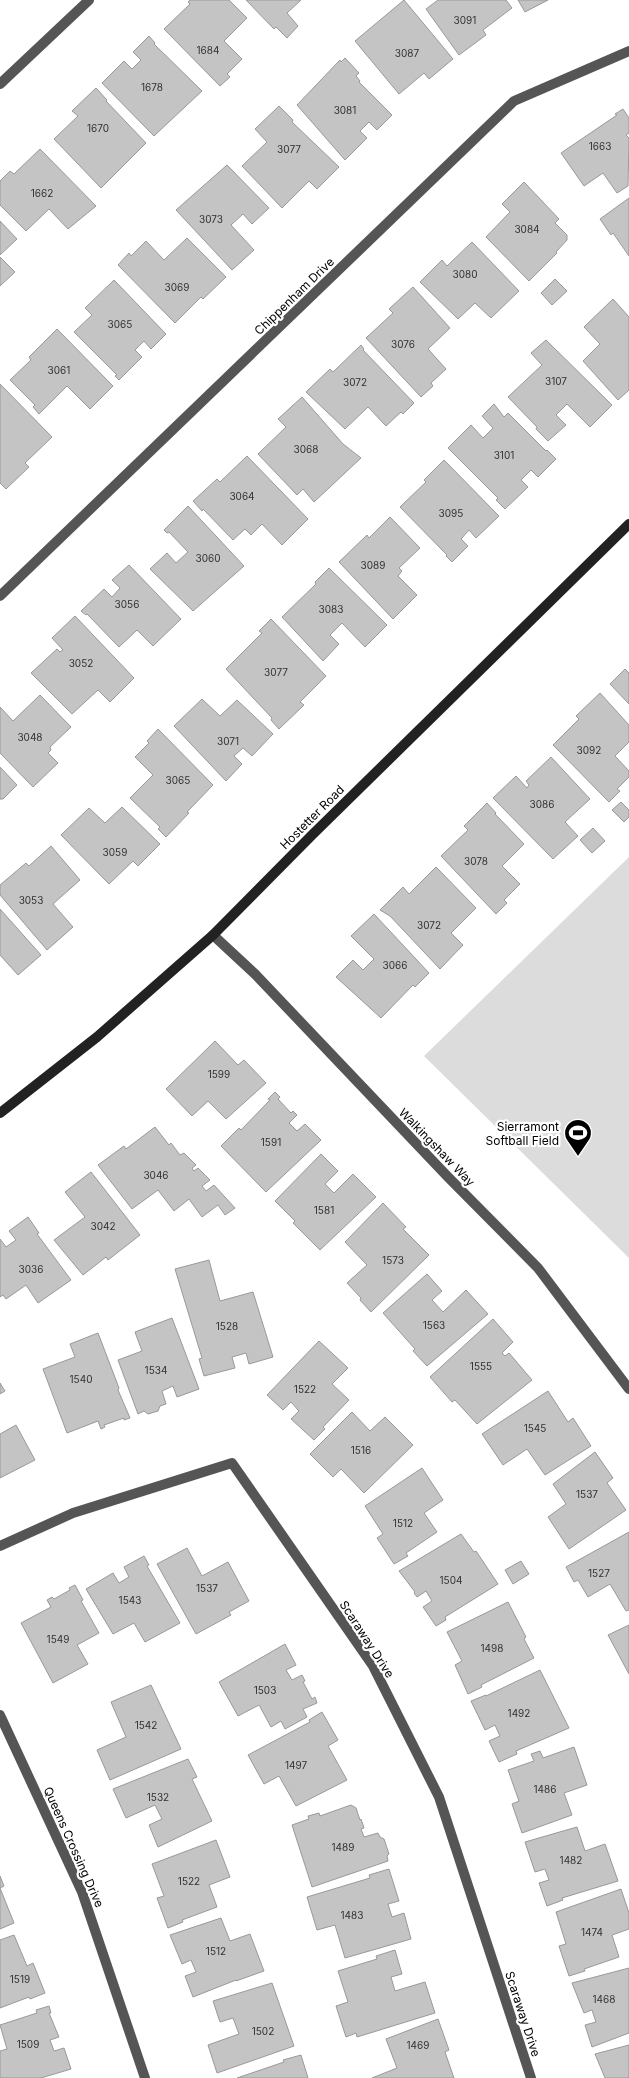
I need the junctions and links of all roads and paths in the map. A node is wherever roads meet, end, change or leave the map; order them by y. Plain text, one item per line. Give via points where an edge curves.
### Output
1 (89, 0) edge
2 (629, 51) edge
3 (0, 84) edge
4 (629, 524) edge
5 (0, 596) edge
6 (213, 935) junction
7 (0, 1113) edge
8 (629, 1389) edge
9 (0, 1546) edge
10 (0, 1715) edge
11 (145, 2078) edge
12 (531, 2078) edge

1 - 3 street
2 - 5 street, Chippenham Drive via 514,101
4 - 6 main road, Hostetter Road
6 - 7 main road, Hostetter Road via 97,1037
6 - 8 street, Walkingshaw Way via 255,974 538,1268
9 - 12 street, Scaraway Drive via 73,1513 232,1463 373,1666 438,1797
10 - 11 street, Queens Crossing Drive via 82,1892

